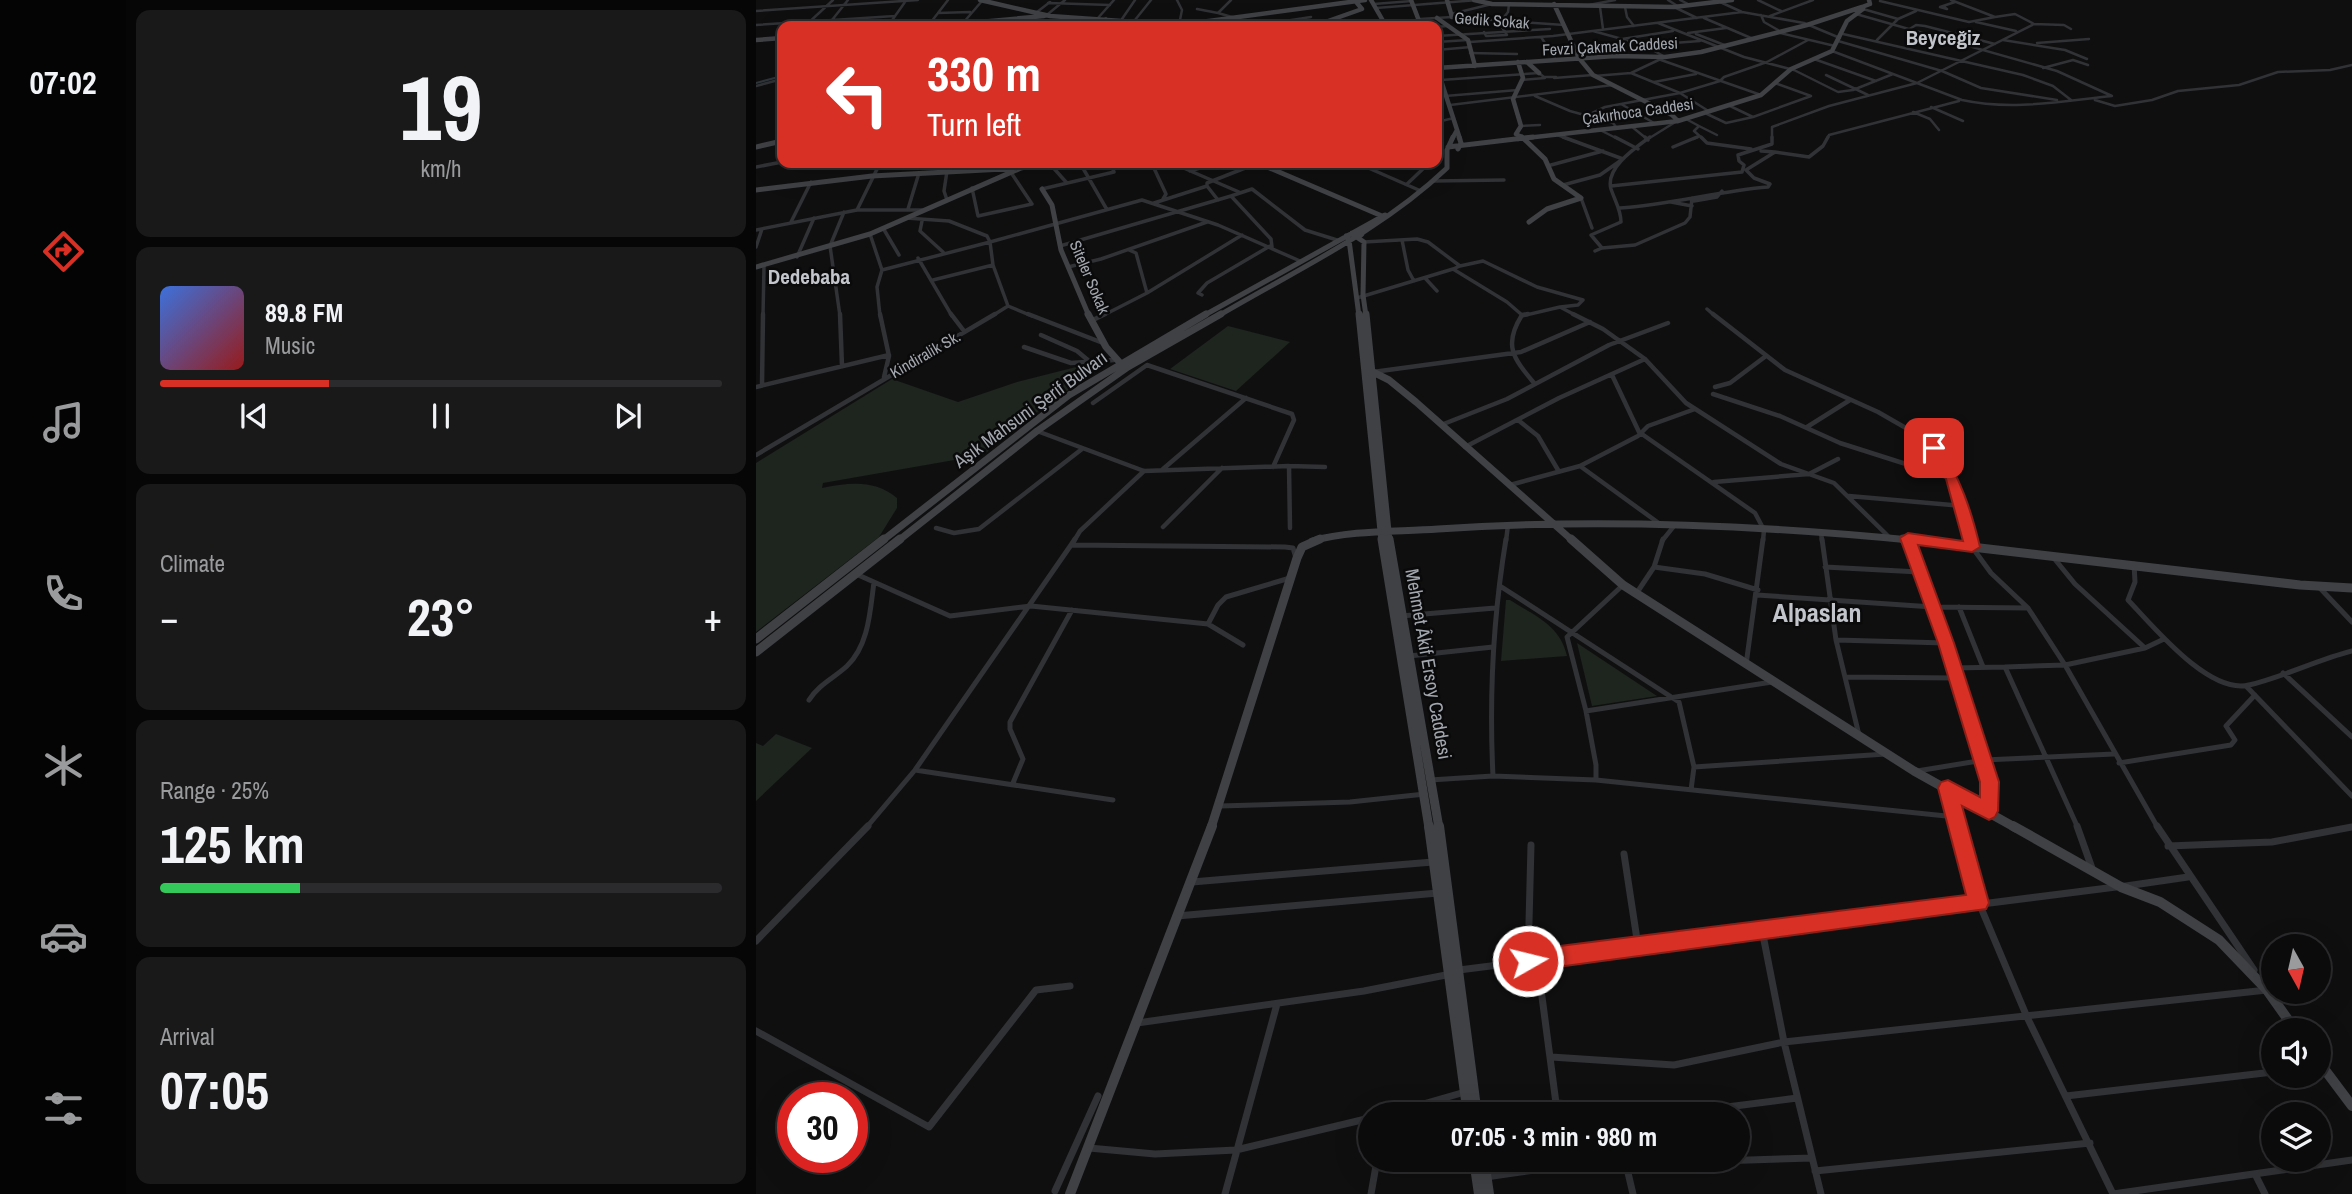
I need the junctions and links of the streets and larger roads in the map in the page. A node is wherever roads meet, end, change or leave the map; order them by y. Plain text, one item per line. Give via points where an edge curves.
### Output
1 (833, 0) edge
2 (848, 0) edge
3 (918, 0) edge
4 (948, 0) edge
5 (1004, 0) edge
6 (1052, 0) edge
7 (1065, 0) edge
8 (1114, 0) edge
9 (1135, 0) edge
10 (1151, 0) edge
11 (1177, 0) edge
12 (1233, 0) edge
13 (1365, 0) edge
14 (1476, 0) edge
15 (1615, 0) edge
16 (1668, 0) edge
17 (1680, 0) edge
18 (1732, 0) edge
19 (1758, 0) edge
20 (1813, 0) edge
21 (1881, 0) edge
22 (1951, 0) edge
23 (981, 1) edge
24 (1447, 1) edge
25 (880, 2) edge
26 (905, 2) junction
27 (1412, 2) edge
28 (1555, 2) edge
29 (1720, 2) edge
30 (1870, 2) edge
31 (1955, 2) junction
32 (1048, 3) junction
33 (1357, 3) junction
34 (1000, 4) junction
35 (1062, 4) junction
36 (1374, 4) edge
37 (1492, 4) junction
38 (1510, 4) junction
39 (1110, 5) junction
40 (1690, 5) junction
41 (843, 6) junction
42 (1573, 6) junction
43 (1600, 6) junction
44 (1625, 7) junction
45 (1677, 7) junction
46 (1946, 7) dead end
47 (824, 8) junction
48 (1799, 8) junction
49 (1808, 8) dead end
50 (1863, 8) junction
51 (1196, 9) dead end
52 (1916, 10) junction
53 (756, 11) edge
54 (1781, 11) junction
55 (970, 12) junction
56 (1037, 12) junction
57 (1742, 12) junction
58 (938, 13) junction
59 (1218, 13) junction
60 (1856, 14) junction
61 (1049, 15) junction
62 (1761, 15) junction
63 (895, 16) junction
64 (1342, 16) junction
65 (1452, 16) junction
66 (1768, 16) junction
67 (1238, 17) junction
68 (1311, 17) dead end
69 (1995, 17) junction
70 (867, 18) junction
71 (1098, 18) junction
72 (1106, 18) junction
73 (1437, 18) junction
74 (1699, 18) junction
75 (1122, 19) junction
76 (1420, 19) joint
77 (1478, 19) junction
78 (1898, 19) junction
79 (832, 20) junction
80 (1135, 20) junction
81 (809, 21) edge
82 (820, 21) edge
83 (864, 21) edge
84 (892, 21) edge
85 (932, 21) edge
86 (964, 21) edge
87 (984, 21) edge
88 (1103, 21) edge
89 (1142, 21) edge
90 (1180, 21) edge
91 (1213, 21) edge
92 (1284, 21) edge
93 (1328, 21) edge
94 (1351, 21) edge
95 (1383, 21) edge
96 (1441, 21) edge
97 (1500, 21) junction
98 (1442, 22) edge
99 (1972, 22) junction
100 (1658, 23) junction
101 (777, 24) edge
102 (1549, 24) junction
103 (1807, 24) junction
104 (2034, 24) junction
105 (756, 25) edge
106 (1564, 25) junction
107 (1442, 26) edge
108 (1447, 26) junction
109 (1634, 26) junction
110 (1893, 26) junction
111 (1726, 28) junction
112 (1550, 29) junction
113 (1603, 29) junction
114 (2071, 29) dead end
115 (1504, 30) junction
116 (1591, 30) junction
117 (1908, 30) junction
118 (1676, 31) junction
119 (1777, 31) junction
120 (2016, 31) junction
121 (1483, 32) junction
122 (1568, 33) junction
123 (1693, 33) junction
124 (1463, 34) junction
125 (1685, 34) junction
126 (1501, 35) joint
127 (1442, 36) edge
128 (1553, 36) junction
129 (1541, 37) junction
130 (777, 38) edge
131 (1506, 38) junction
132 (1751, 38) junction
133 (1622, 39) junction
134 (2090, 39) dead end
135 (756, 40) edge
136 (1808, 40) junction
137 (1877, 40) junction
138 (2003, 40) junction
139 (1702, 41) junction
140 (1482, 42) junction
141 (1838, 42) junction
142 (1442, 43) edge
143 (1995, 44) junction
144 (2030, 44) junction
145 (1644, 45) junction
146 (1470, 46) junction
147 (1727, 46) junction
148 (1720, 48) junction
149 (1442, 49) edge
150 (1982, 51) junction
151 (1486, 52) junction
152 (1517, 54) junction
153 (1615, 56) junction
154 (1577, 58) junction
155 (1814, 58) junction
156 (1663, 59) junction
157 (2087, 59) dead end
158 (1556, 60) junction
159 (1518, 62) junction
160 (1527, 62) junction
161 (1767, 62) junction
162 (1963, 62) junction
163 (2088, 65) dead end
164 (2352, 65) edge
165 (1475, 66) junction
166 (1442, 68) edge
167 (2043, 68) junction
168 (1791, 69) junction
169 (1942, 71) junction
170 (1539, 73) junction
171 (1631, 74) junction
172 (1699, 74) junction
173 (1894, 74) junction
174 (1594, 75) junction
175 (1826, 75) dead end
176 (1522, 77) junction
177 (1556, 77) junction
178 (777, 80) edge
179 (1442, 80) edge
180 (1720, 81) junction
181 (1651, 82) junction
182 (1878, 82) junction
183 (1775, 83) junction
184 (1917, 83) junction
185 (1442, 84) edge
186 (1617, 85) junction
187 (756, 86) edge
188 (1856, 89) junction
189 (1518, 90) junction
190 (1680, 93) junction
191 (1442, 95) edge
192 (1445, 95) junction
193 (1761, 95) junction
194 (1868, 95) junction
195 (1535, 96) junction
196 (1513, 99) junction
197 (1645, 99) junction
198 (1962, 100) junction
199 (2071, 100) junction
200 (2093, 100) junction
201 (2058, 101) junction
202 (1620, 104) junction
203 (1450, 105) junction
204 (1730, 106) junction
205 (1931, 107) junction
206 (1913, 112) junction
207 (1708, 113) junction
208 (1588, 115) junction
209 (1754, 117) junction
210 (1454, 118) junction
211 (1686, 119) junction
212 (1442, 121) edge
213 (1678, 121) junction
214 (1963, 121) dead end
215 (1654, 124) junction
216 (1540, 125) dead end
217 (1521, 126) junction
218 (1631, 126) junction
219 (1699, 126) junction
220 (1616, 127) junction
221 (1457, 130) junction
222 (1598, 130) junction
223 (1939, 130) dead end
224 (1553, 134) junction
225 (1717, 135) dead end
226 (1522, 136) junction
227 (1698, 137) junction
228 (1648, 140) junction
229 (777, 142) edge
230 (756, 147) edge
231 (1448, 147) junction
232 (1461, 147) junction
233 (1673, 147) dead end
234 (1638, 149) junction
235 (1756, 150) junction
236 (1603, 151) junction
237 (1775, 152) junction
238 (1449, 159) junction
239 (1623, 159) junction
240 (756, 161) edge
241 (777, 163) edge
242 (1550, 165) junction
243 (757, 166) edge
244 (877, 168) edge
245 (978, 168) edge
246 (1020, 168) edge
247 (1053, 168) edge
248 (1082, 168) edge
249 (1112, 168) edge
250 (1153, 168) edge
251 (1183, 168) edge
252 (1200, 168) edge
253 (1245, 168) edge
254 (1268, 168) edge
255 (1369, 168) edge
256 (1425, 168) edge
257 (947, 171) junction
258 (1190, 171) junction
259 (919, 173) junction
260 (1012, 174) junction
261 (872, 176) junction
262 (1087, 178) junction
263 (1215, 180) junction
264 (1504, 180) dead end
265 (1434, 181) junction
266 (811, 182) junction
267 (1066, 182) junction
268 (1407, 184) junction
269 (1563, 185) junction
270 (1207, 186) junction
271 (1611, 186) junction
272 (972, 188) junction
273 (1042, 188) joint
274 (756, 190) edge
275 (1239, 192) junction
276 (1419, 192) junction
277 (1231, 196) junction
278 (1581, 198) junction
279 (1163, 199) junction
280 (947, 200) junction
281 (1218, 200) junction
282 (1668, 202) junction
283 (1693, 202) junction
284 (1154, 203) junction
285 (1105, 208) junction
286 (1620, 208) junction
287 (908, 209) junction
288 (857, 210) junction
289 (922, 210) junction
290 (1178, 211) junction
291 (845, 212) junction
292 (1382, 216) junction
293 (815, 217) junction
294 (906, 218) junction
295 (922, 221) junction
296 (791, 222) junction
297 (1057, 222) junction
298 (1207, 222) junction
299 (1529, 222) dead end
300 (883, 228) junction
301 (1592, 228) dead end
302 (759, 229) edge
303 (870, 234) junction
304 (1242, 235) junction
305 (1354, 238) junction
306 (1402, 240) junction
307 (990, 242) junction
308 (830, 246) junction
309 (1060, 246) junction
310 (1271, 246) junction
311 (756, 247) edge
312 (1602, 248) junction
313 (1129, 250) junction
314 (1595, 251) dead end
315 (943, 252) junction
316 (899, 255) dead end
317 (797, 257) junction
318 (918, 258) junction
319 (1300, 261) junction
320 (764, 265) junction
321 (993, 265) junction
322 (1460, 266) junction
323 (756, 267) edge
324 (1068, 268) junction
325 (1453, 269) junction
326 (882, 270) junction
327 (1425, 278) junction
328 (933, 280) junction
329 (1414, 281) junction
330 (1437, 291) dead end
331 (1147, 293) junction
332 (1202, 295) dead end
333 (1360, 297) junction
334 (1008, 306) junction
335 (1560, 307) junction
336 (1707, 309) dead end
337 (1522, 315) junction
338 (1093, 320) junction
339 (1590, 322) junction
340 (1668, 323) dead end
341 (964, 331) junction
342 (1041, 335) dead end
343 (1621, 340) junction
344 (1103, 343) junction
345 (1024, 347) dead end
346 (1511, 353) junction
347 (889, 355) junction
348 (1766, 356) junction
349 (1645, 359) junction
350 (1088, 361) junction
351 (1116, 361) junction
352 (909, 362) junction
353 (888, 365) junction
354 (842, 366) junction
355 (1128, 367) junction
356 (1373, 372) junction
357 (1612, 375) junction
358 (884, 377) junction
359 (1535, 383) junction
360 (759, 386) edge
361 (1715, 387) dead end
362 (1713, 394) dead end
363 (1246, 398) junction
364 (1850, 400) junction
365 (1093, 403) dead end
366 (1695, 408) junction
367 (1518, 420) junction
368 (1441, 425) junction
369 (1807, 428) junction
370 (1037, 431) junction
371 (1641, 433) junction
372 (1465, 447) junction
373 (1082, 449) junction
374 (756, 455) edge
375 (1838, 458) dead end
376 (1289, 466) junction
377 (1580, 466) junction
378 (1273, 467) junction
379 (1325, 467) dead end
380 (1222, 468) junction
381 (1163, 470) junction
382 (1558, 470) junction
383 (1144, 471) junction
384 (1809, 474) junction
385 (1953, 479) junction
386 (1714, 482) junction
387 (1510, 485) junction
388 (1849, 496) junction
389 (1963, 506) junction
390 (1555, 523) junction
391 (1508, 525) junction
392 (1661, 525) junction
393 (1674, 526) junction
394 (936, 527) dead end
395 (1163, 527) dead end
396 (1290, 528) dead end
397 (1764, 530) junction
398 (1821, 532) junction
399 (1385, 534) junction
400 (1888, 536) junction
401 (1908, 538) junction
402 (1071, 545) junction
403 (1972, 547) junction
404 (2051, 555) junction
405 (1297, 558) junction
406 (2134, 564) junction
407 (1654, 566) junction
408 (1825, 567) junction
409 (1919, 572) junction
410 (856, 574) junction
411 (1291, 577) junction
412 (873, 582) junction
413 (1623, 585) junction
414 (1500, 586) junction
415 (2318, 586) junction
416 (2352, 588) edge
417 (1757, 592) junction
418 (1636, 594) junction
419 (1829, 602) junction
420 (1031, 606) junction
421 (1933, 607) junction
422 (1959, 607) junction
423 (1495, 608) junction
424 (2028, 608) junction
425 (1072, 610) junction
426 (1402, 616) junction
427 (2352, 622) edge
428 (1209, 624) junction
429 (1571, 632) junction
430 (756, 639) edge
431 (2164, 639) junction
432 (1836, 640) junction
433 (1946, 643) junction
434 (1242, 645) dead end
435 (1493, 647) junction
436 (2145, 648) junction
437 (2352, 651) edge
438 (756, 653) edge
439 (1408, 656) junction
440 (1746, 665) junction
441 (2065, 665) junction
442 (1983, 667) junction
443 (2005, 667) junction
444 (1953, 668) junction
445 (2283, 673) junction
446 (1846, 677) junction
447 (1956, 678) junction
448 (1772, 682) junction
449 (2246, 686) junction
450 (2255, 695) junction
451 (1673, 698) junction
452 (809, 700) dead end
453 (1586, 711) junction
454 (2352, 737) edge
455 (1860, 738) junction
456 (1886, 754) junction
457 (2114, 754) junction
458 (2047, 756) junction
459 (1984, 761) junction
460 (2119, 764) junction
461 (1695, 767) junction
462 (915, 770) junction
463 (1914, 771) junction
464 (1493, 775) junction
465 (1428, 780) junction
466 (1596, 780) junction
467 (1013, 783) junction
468 (1948, 788) junction
469 (1691, 790) junction
470 (1425, 794) junction
471 (2352, 796) edge
472 (1113, 800) dead end
473 (1220, 806) junction
474 (1989, 811) junction
475 (1956, 817) junction
476 (2352, 827) edge
477 (1531, 845) dead end
478 (2168, 846) junction
479 (1624, 854) dead end
480 (1433, 862) junction
481 (2093, 871) junction
482 (2189, 877) junction
483 (1191, 882) junction
484 (2121, 887) junction
485 (1438, 894) junction
486 (1979, 903) junction
487 (1177, 916) junction
488 (1762, 930) junction
489 (756, 940) edge
490 (1638, 946) junction
491 (1532, 960) junction
492 (1458, 970) junction
493 (1448, 976) junction
494 (2261, 981) edge
495 (2261, 984) edge
496 (1070, 986) dead end
497 (2261, 991) edge
498 (1277, 1004) junction
499 (2027, 1017) junction
500 (1136, 1023) junction
501 (756, 1031) edge
502 (1784, 1042) junction
503 (1552, 1057) junction
504 (2261, 1073) edge
505 (2331, 1079) edge
506 (1465, 1092) junction
507 (1098, 1096) dead end
508 (2066, 1096) junction
509 (1797, 1098) junction
510 (1431, 1102) edge
511 (1469, 1102) edge
512 (1473, 1102) edge
513 (1556, 1102) edge
514 (1750, 1104) edge
515 (2352, 1106) edge
516 (1358, 1121) edge
517 (2090, 1143) junction
518 (1089, 1148) junction
519 (1236, 1150) junction
520 (1812, 1158) junction
521 (1750, 1160) edge
522 (2352, 1160) edge
523 (1815, 1171) junction
524 (1375, 1172) edge
525 (1476, 1172) edge
526 (1485, 1172) edge
527 (1521, 1172) edge
528 (1627, 1172) edge
529 (2256, 1176) junction
530 (1486, 1177) junction
531 (1055, 1191) dead end
532 (1070, 1194) edge
533 (1226, 1194) edge
534 (1371, 1194) edge
535 (1479, 1194) edge
536 (1489, 1194) edge
537 (1633, 1194) edge
538 (1821, 1194) edge
539 (2265, 1194) edge

1 - 47 street
2 - 41 street
3 - 26 street
4 - 58 street
5 - 34 street
6 - 32 street
7 - 35 street
8 - 39 street
9 - 75 street
10 - 80 street
11 - 90 street via 1182,10
12 - 59 street
13 - 33 street
14 - 24 street
14 - 37 street
15 - 42 street
16 - 45 street
17 - 40 street
18 - 29 street
19 - 54 street
20 - 48 street
21 - 30 street
21 - 52 street
22 - 31 street
23 - 34 street
23 - 55 street
24 - 27 street
24 - 65 street
25 - 26 street
25 - 41 street
26 - 63 street
27 - 36 street
27 - 76 street
28 - 38 street
28 - 42 street
28 - 106 street
29 - 40 street
29 - 57 street
30 - 50 street
31 - 46 street
31 - 69 street
32 - 35 street
32 - 56 street
33 - 64 street via 1362,9
33 - 67 street
34 - 56 street
35 - 39 street
35 - 61 street
36 - 95 street
37 - 38 street
37 - 65 street
38 - 97 street
39 - 71 street
40 - 45 street
41 - 47 street
41 - 79 street
42 - 43 street
43 - 44 street
43 - 113 street
44 - 45 street
44 - 109 street
45 - 74 street
47 - 53 street
47 - 81 street
48 - 49 street
48 - 54 street
50 - 60 street
50 - 78 street
50 - 103 street, Fevzi Çakmak Caddesi
51 - 59 street
52 - 78 street
52 - 99 street
54 - 66 street
55 - 58 street
55 - 86 street
56 - 61 street
57 - 62 street
57 - 74 street
58 - 85 street
59 - 67 street
60 - 110 street
60 - 141 street via 1847,21
61 - 71 street
61 - 87 street
62 - 66 street
62 - 119 street
63 - 70 street
63 - 84 street
64 - 93 street
64 - 94 street
65 - 73 street, Gedik Sokak
65 - 77 street, Gedik Sokak
66 - 103 street
67 - 91 street
68 - 92 street
69 - 99 street
69 - 104 street via 2015,14
70 - 79 street
70 - 83 street
71 - 72 street
72 - 75 street
72 - 88 street
73 - 76 street, Gedik Sokak
73 - 96 street
74 - 100 street
74 - 111 street
75 - 80 street
77 - 97 street, Gedik Sokak
77 - 121 street
78 - 110 street
79 - 82 street
80 - 89 street
97 - 102 street, Gedik Sokak
97 - 115 street
98 - 108 street
99 - 120 street
100 - 109 street
100 - 118 street
101 - 105 street
102 - 106 street, Gedik Sokak
102 - 112 street
103 - 119 street, Fevzi Çakmak Caddesi
103 - 141 street
104 - 114 street
104 - 120 street
106 - 122 street
107 - 108 street
108 - 124 street
109 - 113 street
110 - 117 street
110 - 137 street
111 - 123 street
111 - 132 street
112 - 115 street
112 - 128 street
113 - 116 street
115 - 121 street
115 - 131 street
116 - 122 street
116 - 133 street
117 - 143 street via 1925,26
117 - 150 street
118 - 125 street
118 - 133 street
119 - 132 street, Fevzi Çakmak Caddesi
119 - 136 street
120 - 138 street
121 - 124 street
121 - 126 street
122 - 128 street
122 - 154 street
123 - 125 street
123 - 147 street
124 - 127 street
124 - 146 street
125 - 139 street
126 - 131 street
128 - 129 street
129 - 131 street
129 - 158 street
130 - 135 street
131 - 140 street
131 - 152 street
132 - 147 street, Fevzi Çakmak Caddesi
133 - 145 street
133 - 153 street via 1616,43
134 - 144 street
136 - 141 street
136 - 161 street
137 - 141 street
137 - 162 street
138 - 143 street
138 - 144 street
139 - 145 street
139 - 148 street
140 - 146 street
140 - 151 street
141 - 155 street, Çakırhoca Caddesi
141 - 169 street
141 - 173 street
142 - 146 street
143 - 150 street
144 - 157 street
145 - 156 street
146 - 149 street
146 - 151 street
146 - 165 street
147 - 148 street, Fevzi Çakmak Caddesi
148 - 156 street, Fevzi Çakmak Caddesi
148 - 161 street
150 - 162 street
150 - 167 street
151 - 152 street
152 - 159 street
153 - 154 street, Fevzi Çakmak Caddesi
153 - 156 street, Fevzi Çakmak Caddesi
154 - 158 street, Fevzi Çakmak Caddesi
154 - 174 street
155 - 168 street, Çakırhoca Caddesi
155 - 182 street
156 - 171 street
156 - 172 street
158 - 160 street, Fevzi Çakmak Caddesi
159 - 160 street, Fevzi Çakmak Caddesi
159 - 165 street, Fevzi Çakmak Caddesi
159 - 176 street
160 - 170 street
161 - 168 street
161 - 180 street
162 - 169 street
162 - 199 street via 2042,82
163 - 167 street via 2073,60
164 - 200 street via 2278,72 2239,85 2178,91 2115,106
165 - 166 street, Fevzi Çakmak Caddesi
167 - 200 street via 2112,96
168 - 183 street, Çakırhoca Caddesi
168 - 188 street via 1838,92
169 - 184 street
169 - 201 street via 1981,88
170 - 176 street
170 - 177 street
171 - 174 street
171 - 181 street
172 - 180 street
172 - 181 street
173 - 182 street
173 - 184 street
174 - 177 street
174 - 186 street
175 - 188 street
176 - 177 street
176 - 179 street
176 - 189 street
178 - 187 street
180 - 190 street
180 - 193 street
181 - 190 street
182 - 188 street
183 - 193 street, Çakırhoca Caddesi
183 - 209 street via 1811,96
184 - 194 street
184 - 198 street
185 - 192 street
186 - 195 street
186 - 197 street
188 - 194 street
189 - 192 street
189 - 196 street
190 - 197 street
190 - 207 street
191 - 192 street
192 - 203 street
193 - 204 street, Çakırhoca Caddesi
194 - 235 street via 1772,127 1772,144
195 - 196 street
195 - 208 street
196 - 203 street
196 - 217 street
197 - 202 street
197 - 213 street
198 - 201 street via 2002,107
198 - 205 street
199 - 200 street
199 - 201 street
202 - 208 street
202 - 215 street
203 - 210 street
204 - 207 street, Çakırhoca Caddesi
204 - 209 street
205 - 206 street
205 - 214 street
206 - 223 street via 1930,119
206 - 237 street via 1829,135 1809,157
207 - 209 street via 1726,123
207 - 211 street, Çakırhoca Caddesi
208 - 220 street
210 - 212 street
210 - 221 street
211 - 213 street, Çakırhoca Caddesi
211 - 219 street
213 - 215 street, Çakırhoca Caddesi
213 - 228 street
215 - 218 street, Çakırhoca Caddesi
216 - 217 street
217 - 226 street via 1516,134
218 - 220 street, Çakırhoca Caddesi
218 - 228 street
219 - 225 street
219 - 227 street via 1694,131
220 - 222 street, Çakırhoca Caddesi
221 - 231 street
221 - 232 street
222 - 224 street, Çakırhoca Caddesi
222 - 234 street
224 - 226 street, Çakırhoca Caddesi
224 - 236 street
226 - 232 street, Çakırhoca Caddesi
226 - 242 street
227 - 233 street
227 - 235 street via 1707,143
228 - 234 street
229 - 230 street
231 - 232 street, Çakırhoca Caddesi
231 - 238 street
232 - 238 street
234 - 239 street
235 - 237 street
235 - 271 street via 1738,155 1745,165 1742,172
236 - 239 street
236 - 242 street
237 - 283 street via 1746,170 1770,184 1768,187 1722,191 1717,197
238 - 265 street
239 - 269 street via 1600,175
239 - 271 street via 1610,176
240 - 243 street
241 - 243 street
242 - 269 street via 1554,179
244 - 261 street
245 - 257 street
246 - 260 street
247 - 267 street
248 - 262 street
249 - 262 street via 1114,172
250 - 279 street via 1166,194
251 - 258 street
252 - 258 street
253 - 263 street
254 - 292 street
255 - 268 street
256 - 268 street
257 - 259 street
257 - 280 street
258 - 263 street
259 - 261 street
259 - 287 street
260 - 272 street
260 - 272 street via 1032,204 978,216
261 - 266 street
261 - 288 street
262 - 267 street
262 - 285 street
263 - 270 street
263 - 275 street
264 - 265 street
265 - 276 street
266 - 274 street
266 - 296 street
267 - 273 street
268 - 276 street
269 - 278 street
270 - 279 street
270 - 281 street
271 - 286 street
272 - 280 street
273 - 297 street, Siteler Sokak
275 - 277 street
275 - 305 street via 1252,189 1305,230
276 - 292 street, Aşık Mahsuni Şerif Bulvarı
276 - 305 street via 1373,230
277 - 281 street
277 - 310 street via 1271,239
278 - 299 street via 1547,209
278 - 301 street
279 - 284 street
280 - 289 street
281 - 290 street
282 - 283 street
282 - 283 street
282 - 286 street
283 - 312 street via 1689,219 1677,228 1635,245
284 - 285 street via 1133,200
284 - 290 street
285 - 297 street
286 - 312 street via 1621,222 1591,235
287 - 288 street
287 - 289 street
288 - 291 street
289 - 294 street
290 - 298 street
290 - 309 street
291 - 293 street
291 - 308 street
292 - 305 street, Aşık Mahsuni Şerif Bulvarı
293 - 296 street
293 - 317 street
294 - 295 street
294 - 300 street
295 - 307 street via 962,225 987,236
295 - 315 street via 920,231
296 - 302 street
297 - 307 street
297 - 309 street, Siteler Sokak
298 - 304 street
298 - 313 street
300 - 303 street
300 - 316 street
302 - 311 street
303 - 308 street
303 - 326 street
304 - 310 street
304 - 331 street
305 - 306 street
305 - 319 street, Aşık Mahsuni Şerif Bulvarı
305 - 333 street, Mehmet Âkif Ersoy Caddesi
305 - 333 street, Mehmet Âkif Ersoy Caddesi
305 - 355 street, Aşık Mahsuni Şerif Bulvarı
306 - 322 street via 1428,242
306 - 329 street
307 - 315 street
307 - 321 street
308 - 317 street
308 - 354 street
309 - 324 street, Siteler Sokak
310 - 319 street
310 - 332 street via 1207,283 1198,293
312 - 314 street
313 - 324 street
313 - 331 street via 1136,253
315 - 318 street
317 - 320 street
318 - 326 street
318 - 328 street
319 - 351 street, Aşık Mahsuni Şerif Bulvarı
320 - 323 street
320 - 360 street
321 - 328 street
321 - 334 street
322 - 325 street
322 - 335 street via 1483,261 1537,287 1583,300
324 - 338 street, Siteler Sokak
325 - 327 street
325 - 337 street
326 - 347 street via 877,287
327 - 329 street
327 - 330 street
328 - 341 street via 947,312
329 - 333 street
331 - 338 street
333 - 356 street, Mehmet Âkif Ersoy Caddesi
333 - 399 street, Mehmet Âkif Ersoy Caddesi
334 - 341 street, Kindiralik Sk.
334 - 344 street
335 - 337 street
335 - 339 street
336 - 348 street
337 - 346 street via 1511,335
338 - 344 street, Siteler Sokak
339 - 343 street
339 - 346 street
340 - 343 street
341 - 352 street, Kindiralik Sk.
342 - 350 street
343 - 349 street
343 - 359 street
344 - 351 street, Siteler Sokak
345 - 350 street via 1060,361
346 - 356 street
346 - 359 street
347 - 353 street
347 - 354 street
348 - 361 street via 1730,383
348 - 364 street via 1785,370
349 - 357 street
349 - 366 street
350 - 351 street
351 - 355 street
351 - 430 street, Aşık Mahsuni Şerif Bulvarı
352 - 353 street
352 - 358 street, Kindiralik Sk.
353 - 358 street
354 - 360 street
355 - 370 street, Aşık Mahsuni Şerif Bulvarı
356 - 368 street via 1389,380
356 - 399 street, Mehmet Âkif Ersoy Caddesi
357 - 367 street
357 - 371 street
358 - 374 street, Kindiralik Sk.
359 - 368 street
362 - 369 street
363 - 365 street via 1147,365
363 - 378 street via 1292,414 1294,420
363 - 381 street
364 - 369 street
364 - 385 street via 1925,439
366 - 371 street
366 - 384 street via 1781,464
367 - 372 street
367 - 382 street via 1538,436
368 - 372 street
369 - 385 street
370 - 373 street
370 - 410 street, Aşık Mahsuni Şerif Bulvarı
371 - 377 street
371 - 386 street
372 - 387 street
373 - 383 street
373 - 394 street via 979,529 954,533
375 - 384 street
376 - 378 street
376 - 379 street
376 - 396 street
377 - 382 street
377 - 392 street
378 - 380 street
380 - 381 street
380 - 395 street
381 - 383 street
382 - 387 street
383 - 402 street
384 - 386 street
384 - 388 street via 1833,483
385 - 389 street
386 - 397 street via 1755,513
387 - 390 street
388 - 389 street
388 - 400 street
389 - 403 street
390 - 391 street
390 - 392 street
390 - 413 street
391 - 399 street
391 - 414 street
392 - 393 street
393 - 397 street
393 - 407 street via 1660,543
397 - 398 street
397 - 417 street
398 - 400 street
398 - 408 street
399 - 405 street via 1313,540 1302,547
399 - 426 street, Mehmet Âkif Ersoy Caddesi
399 - 465 street, Mehmet Âkif Ersoy Caddesi
400 - 401 street
401 - 403 street
401 - 409 street
402 - 405 street via 1285,547 1293,548
402 - 420 street
403 - 404 street
403 - 424 street via 1991,573
404 - 406 street
404 - 436 street via 2075,584
405 - 411 street
406 - 415 street
406 - 431 street via 2135,582 2128,600
407 - 417 street via 1705,574
407 - 418 street
408 - 409 street
408 - 419 street
409 - 421 street
410 - 412 street
410 - 438 street, Aşık Mahsuni Şerif Bulvarı
411 - 428 street via 1223,598
411 - 473 street
412 - 420 street via 950,616
412 - 452 street via 862,649
413 - 418 street
413 - 429 street
414 - 423 street
414 - 429 street
415 - 416 street
415 - 427 street
417 - 419 street
417 - 440 street
418 - 440 street
419 - 421 street
419 - 432 street
420 - 425 street
420 - 462 street
421 - 422 street
421 - 433 street
422 - 424 street
422 - 442 street
423 - 426 street
423 - 435 street
424 - 441 street
425 - 428 street
425 - 467 street via 1010,722 1023,760
426 - 439 street, Mehmet Âkif Ersoy Caddesi
428 - 434 street
429 - 451 street
429 - 453 street via 1567,637
431 - 436 street
431 - 449 street via 2213,678
432 - 433 street
432 - 446 street
433 - 444 street
435 - 439 street
435 - 464 street via 1489,710
436 - 441 street
437 - 445 street
439 - 465 street, Mehmet Âkif Ersoy Caddesi
440 - 448 street
441 - 443 street
441 - 457 street
442 - 443 street
442 - 444 street
443 - 458 street
444 - 447 street
445 - 449 street
445 - 454 street
446 - 447 street
446 - 455 street
447 - 459 street
448 - 451 street
448 - 455 street
449 - 450 street
450 - 460 street via 2225,726 2235,740 2231,745
450 - 471 street
451 - 453 street
451 - 461 street via 1679,702
453 - 466 street
455 - 456 street
456 - 461 street
456 - 463 street
457 - 458 street
457 - 460 street
458 - 459 street
458 - 481 street
459 - 463 street
459 - 474 street via 1990,782
460 - 478 street
461 - 469 street
462 - 467 street
462 - 489 street via 879,816
463 - 468 street
464 - 465 street
464 - 466 street
465 - 470 street, Mehmet Âkif Ersoy Caddesi
465 - 492 street, Mehmet Âkif Ersoy Caddesi
466 - 469 street
467 - 472 street
468 - 474 street
468 - 475 street
469 - 475 street
470 - 473 street via 1350,802
470 - 480 street, Mehmet Âkif Ersoy Caddesi
473 - 483 street
474 - 481 street
475 - 486 street
476 - 478 street via 2272,842
477 - 491 street
478 - 482 street
479 - 490 street
480 - 483 street
480 - 485 street, Mehmet Âkif Ersoy Caddesi
481 - 484 street
482 - 484 street
482 - 494 street
483 - 487 street
484 - 486 street
484 - 495 street via 2160,902 2218,940
485 - 487 street
485 - 493 street, Mehmet Âkif Ersoy Caddesi
486 - 488 street
486 - 499 street
487 - 500 street
488 - 490 street
488 - 502 street
490 - 491 street
491 - 492 street
491 - 503 street
492 - 493 street
492 - 512 street, Mehmet Âkif Ersoy Caddesi
493 - 498 street
493 - 506 street, Mehmet Âkif Ersoy Caddesi
496 - 501 street via 1036,990 929,1127
497 - 499 street
498 - 500 street
498 - 519 street
499 - 502 street
499 - 508 street
500 - 518 street
502 - 503 street via 1674,1065
502 - 509 street
503 - 513 street
504 - 508 street
505 - 515 street
506 - 510 street
506 - 511 street, Mehmet Âkif Ersoy Caddesi
507 - 531 street
508 - 517 street
509 - 514 street
509 - 520 street
516 - 519 street
517 - 523 street
517 - 529 street via 2113,1194
518 - 519 street via 1155,1154
518 - 532 street
519 - 533 street
520 - 521 street
520 - 523 street
522 - 529 street
523 - 538 street
524 - 534 street
525 - 535 street
526 - 530 street
527 - 530 street
528 - 537 street
529 - 539 street
530 - 536 street

